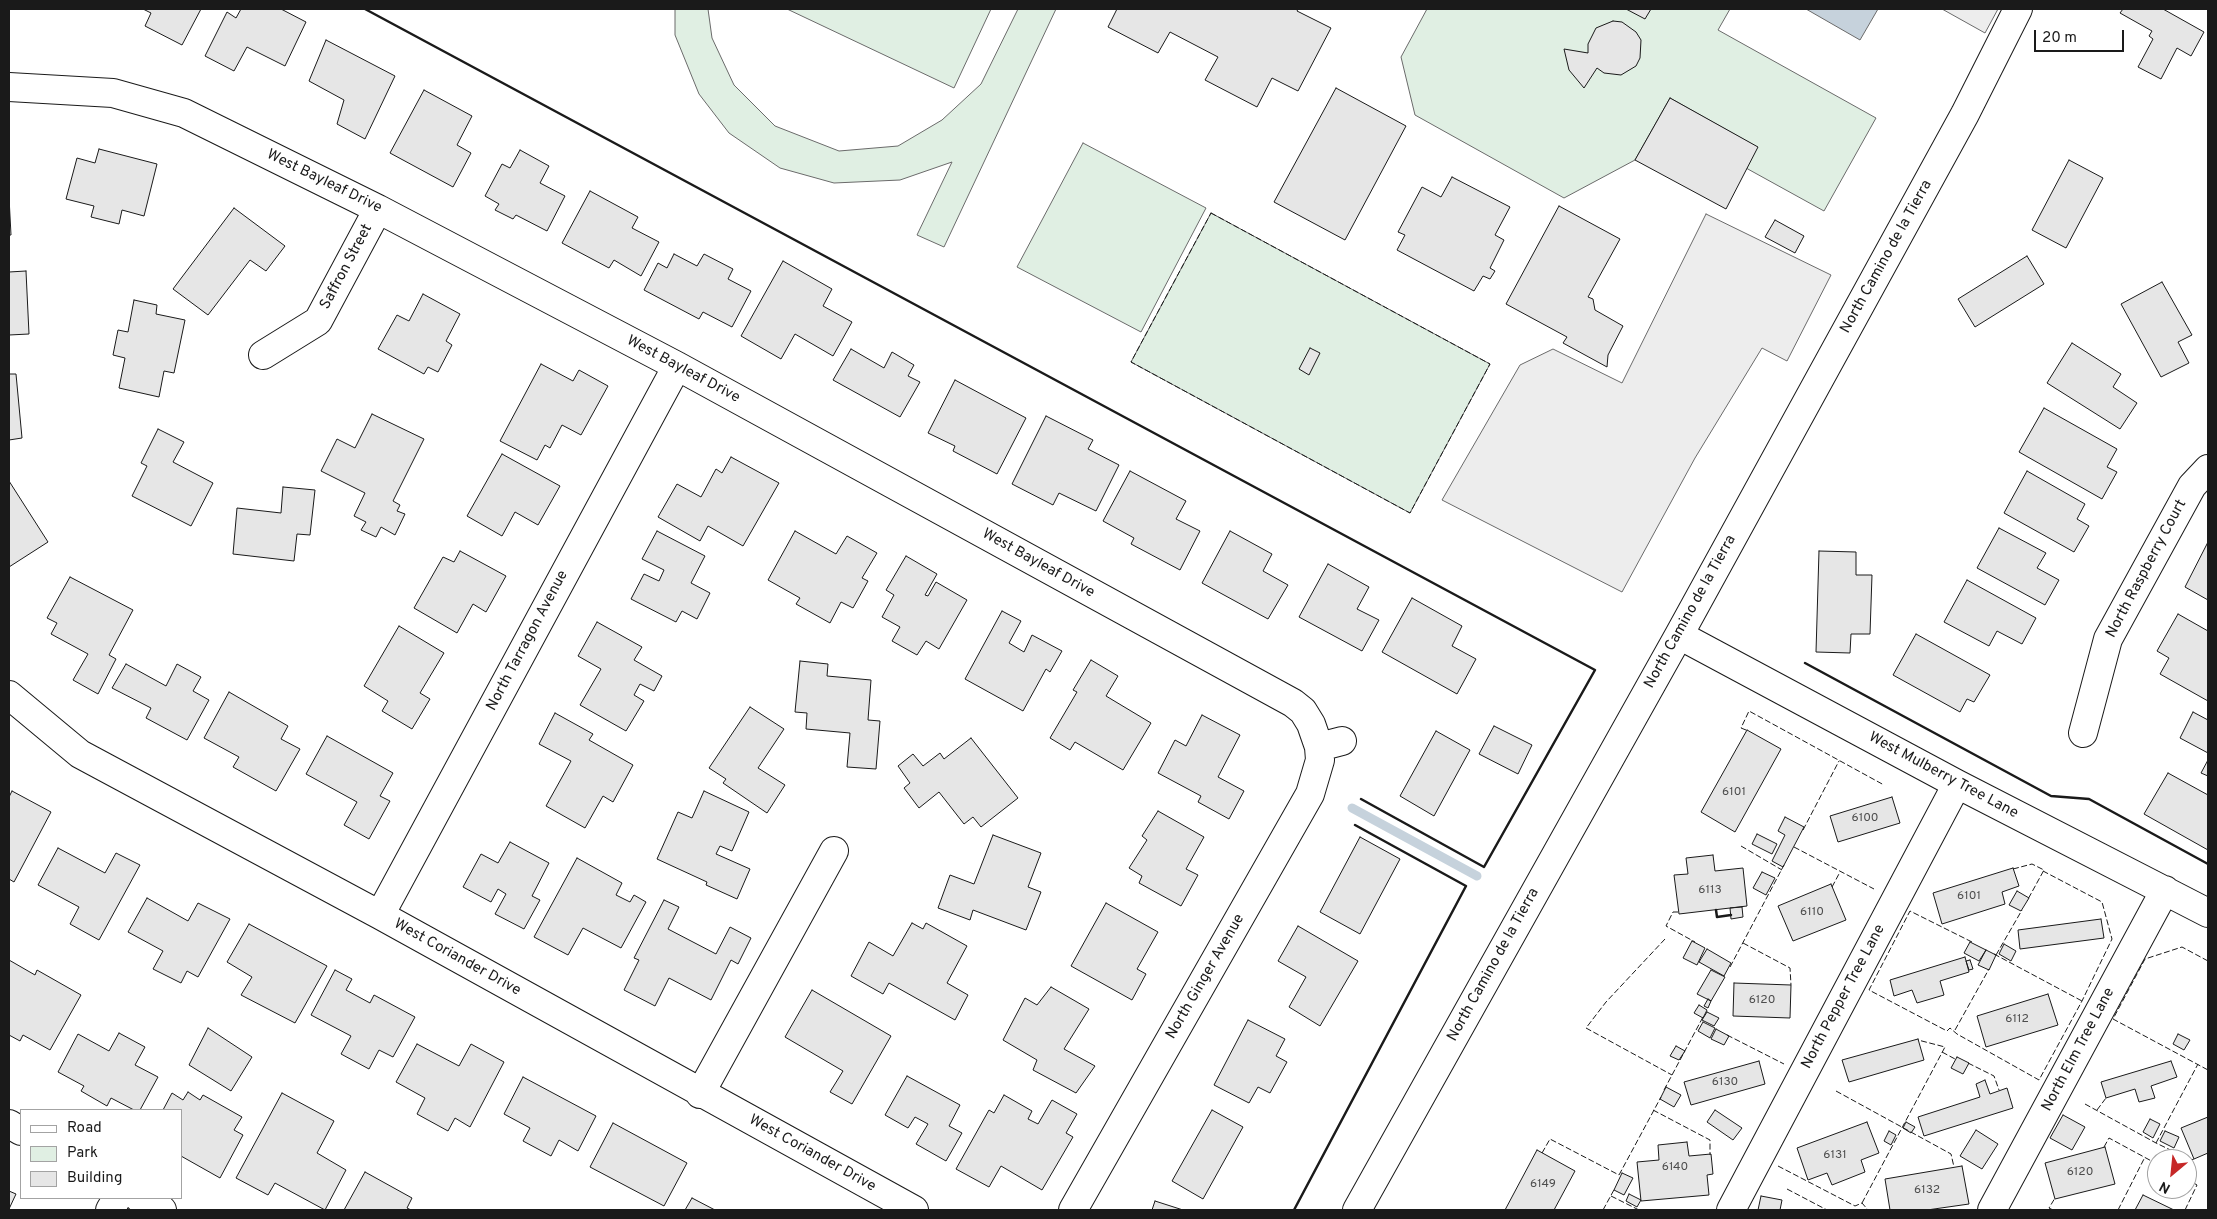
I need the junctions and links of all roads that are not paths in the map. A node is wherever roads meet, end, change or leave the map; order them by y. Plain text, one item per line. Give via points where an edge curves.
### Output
1 (2018, 9) edge
2 (9, 87) edge
3 (378, 209) junction
4 (263, 355) dead end
5 (677, 366) junction
6 (2208, 469) edge
7 (1679, 635) junction
8 (9, 695) edge
9 (2083, 733) dead end
10 (1326, 742) joint
11 (1957, 784) junction
12 (834, 851) dead end
13 (2165, 890) junction
14 (2208, 913) edge
15 (380, 916) junction
16 (700, 1094) junction
17 (9, 1124) edge
18 (20, 1130) edge
19 (116, 1199) edge
20 (141, 1199) edge
21 (110, 1210) edge
22 (162, 1210) edge
23 (914, 1210) edge
24 (1073, 1210) edge
25 (1357, 1210) edge
26 (1732, 1210) edge
27 (1992, 1210) edge

1 - 7 street, North Camino de la Tierra via 1965,114
2 - 3 street, West Bayleaf Drive via 113,93 184,113
3 - 4 street, Saffron Street via 318,321
3 - 5 street, West Bayleaf Drive
5 - 10 street, West Bayleaf Drive via 1294,703
5 - 15 street, North Tarragon Avenue
6 - 9 street, North Raspberry Court via 2192,486 2108,639
7 - 11 street, West Mulberry Tree Lane
7 - 25 street, North Camino de la Tierra
8 - 15 street, West Coriander Drive via 80,754
10 - 24 street, North Ginger Avenue via 1310,794
11 - 13 street, West Mulberry Tree Lane
11 - 26 street, North Pepper Tree Lane
12 - 16 street
13 - 14 street, West Mulberry Tree Lane
13 - 27 street, North Elm Tree Lane
15 - 16 street, West Coriander Drive
16 - 23 street, West Coriander Drive
17 - 18 street
19 - 21 street
20 - 22 street

